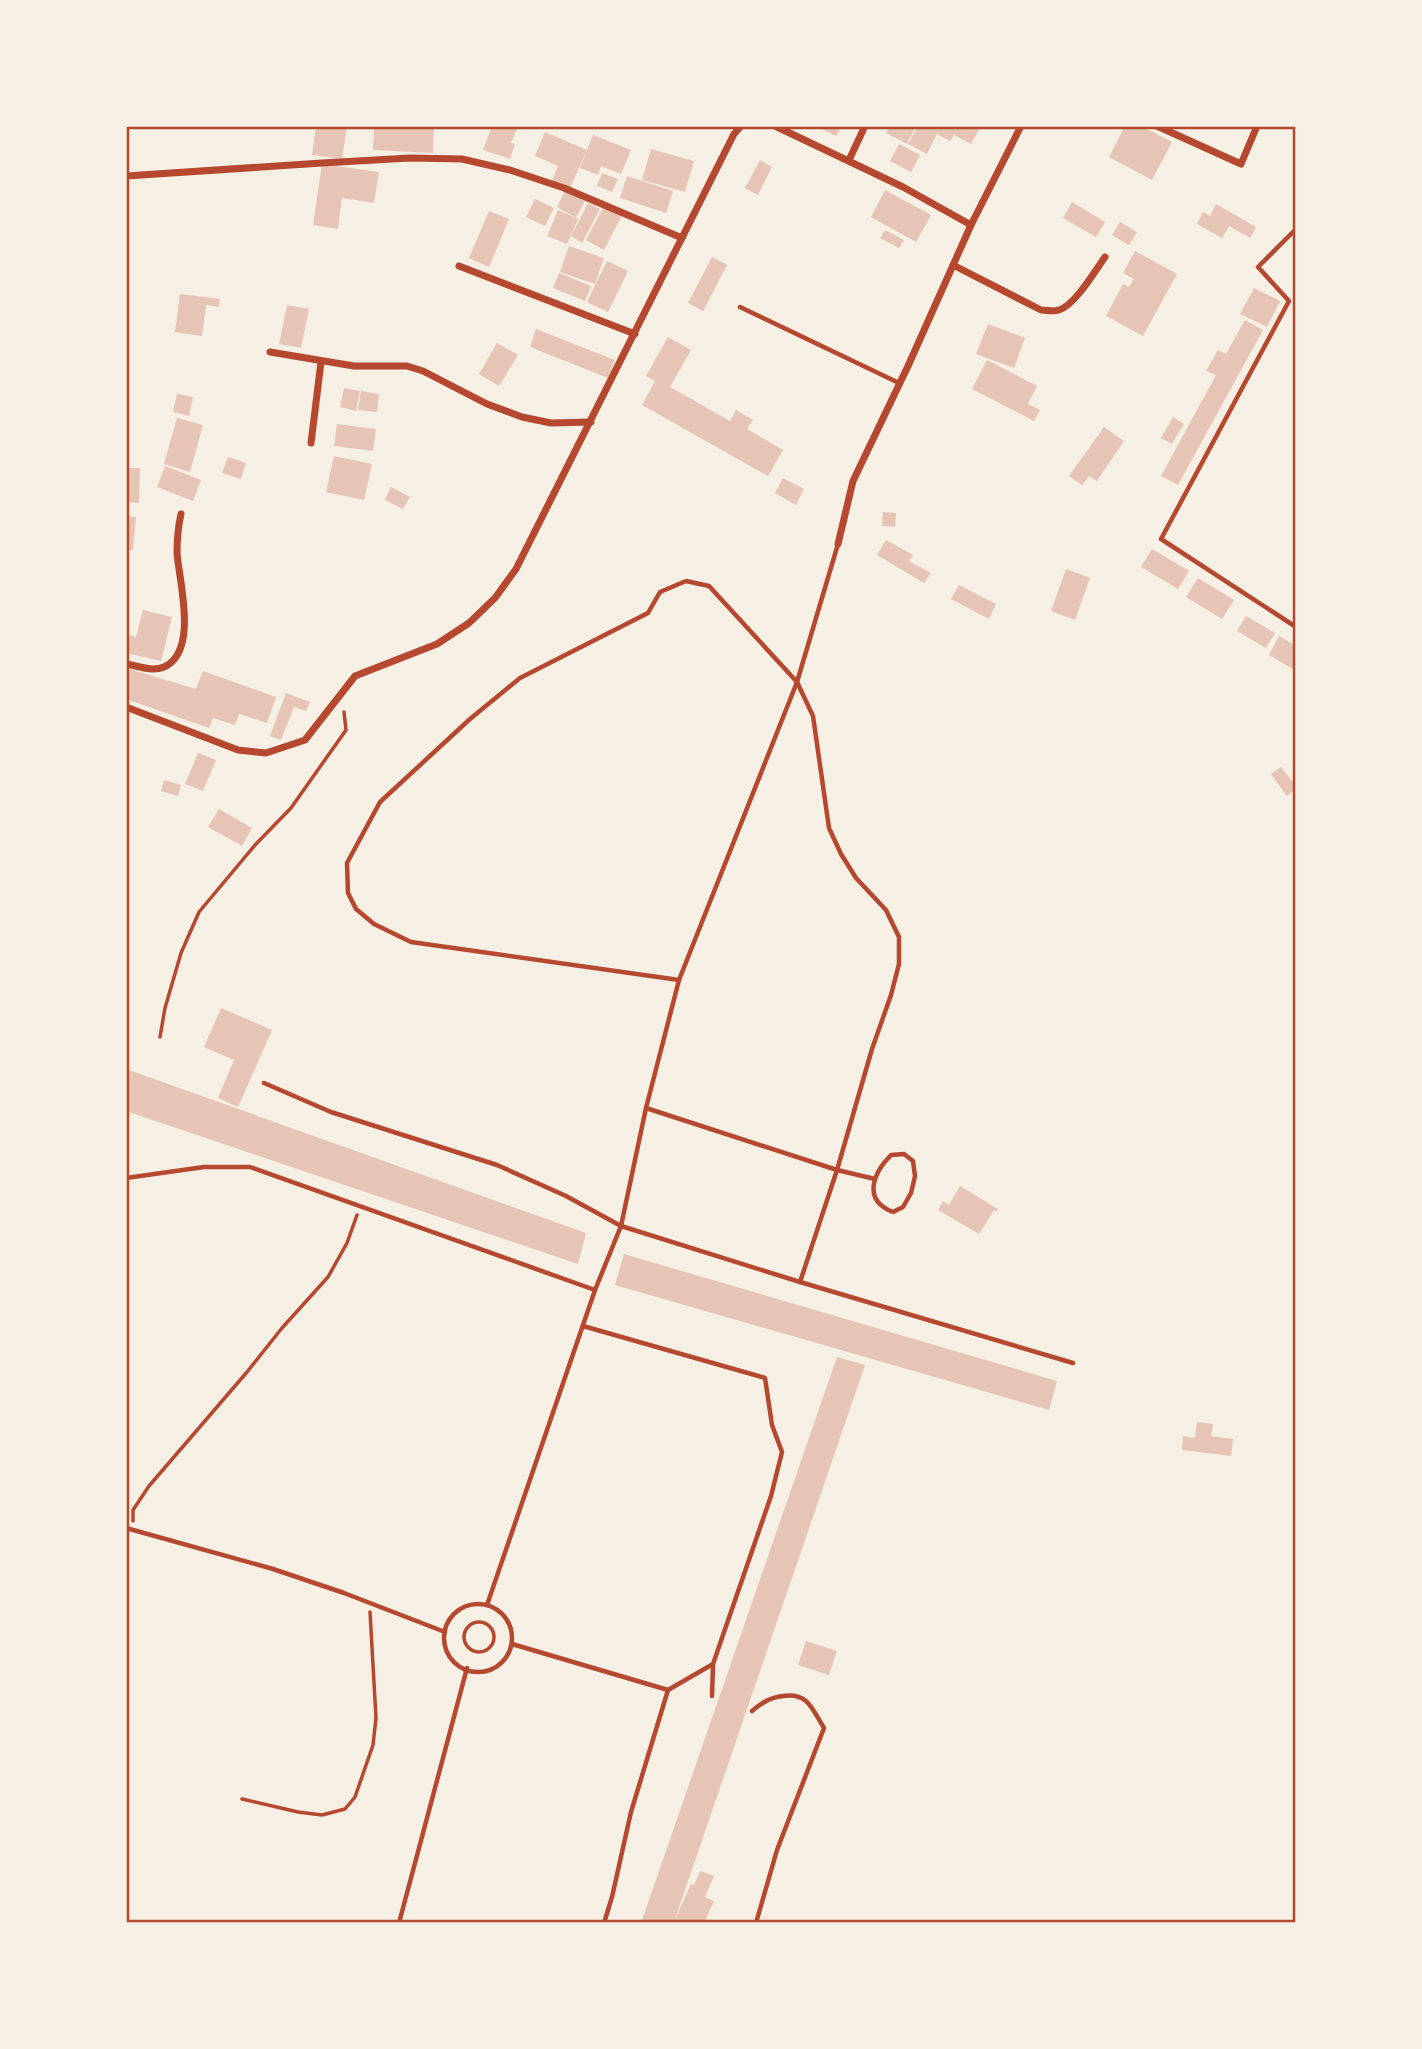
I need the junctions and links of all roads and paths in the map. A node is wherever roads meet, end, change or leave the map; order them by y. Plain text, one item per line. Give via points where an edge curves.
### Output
1 (741, 126) edge
2 (775, 126) edge
3 (865, 126) edge
4 (1021, 126) edge
5 (1157, 126) edge
6 (1257, 126) edge
7 (849, 160) junction
8 (126, 176) edge
9 (971, 225) junction
10 (1296, 229) edge
11 (682, 238) junction
12 (1105, 257) dead end
13 (953, 265) junction
14 (459, 266) dead end
15 (1293, 300) edge
16 (740, 307) dead end
17 (635, 334) junction
18 (270, 352) dead end
19 (321, 362) junction
20 (900, 383) junction
21 (591, 422) junction
22 (311, 443) dead end
23 (181, 514) dead end
24 (838, 544) joint
25 (1296, 627) edge
26 (126, 664) edge
27 (797, 682) junction
28 (341, 692) junction
29 (126, 707) edge
30 (679, 980) junction
31 (160, 1037) dead end
32 (264, 1083) dead end
33 (646, 1108) junction
34 (837, 1170) junction
35 (126, 1178) edge
36 (875, 1179) junction
37 (360, 1206) junction
38 (621, 1226) junction
39 (800, 1282) junction
40 (594, 1290) junction
41 (583, 1326) junction
42 (1073, 1363) dead end
43 (126, 1528) edge
44 (133, 1531) junction
45 (369, 1603) junction
46 (487, 1605) junction
47 (445, 1632) junction
48 (494, 1634) joint
49 (512, 1644) junction
50 (713, 1664) junction
51 (467, 1668) junction
52 (668, 1690) junction
53 (712, 1696) dead end
54 (752, 1711) dead end
55 (242, 1798) dead end
56 (399, 1923) edge
57 (604, 1923) edge
58 (756, 1923) edge

1 - 11 street
2 - 7 street
3 - 7 street
4 - 9 street
5 - 6 street via 1241,164
7 - 9 street
8 - 11 street via 462,159 564,188
9 - 13 street
10 - 15 lane via 1258,267
11 - 17 street
12 - 13 street via 1076,296 1056,312 1041,310
13 - 20 street
14 - 17 street
15 - 25 lane via 1161,539
16 - 20 lane
17 - 21 street
18 - 19 street
19 - 21 street via 407,366 522,417 551,423
19 - 22 street
20 - 24 street via 853,481
21 - 28 street via 516,569 495,598 437,644 372,667 355,676
23 - 26 street via 177,543 185,609 183,641 165,667
24 - 27 lane
27 - 30 lane
27 - 30 lane via 709,586 686,581 660,592 648,613 520,678 470,719 380,802 347,863 348,893 356,909 374,924 411,942
27 - 34 lane via 813,716 829,828 856,878 886,910 899,937 899,964 891,995
28 - 29 street via 305,740 266,753 238,750
28 - 31 path via 346,730 291,808 199,912 181,953
30 - 33 lane
32 - 38 lane via 331,1112 497,1166
33 - 34 lane
33 - 38 lane
34 - 36 lane
34 - 39 lane
35 - 37 lane via 204,1167 250,1167
36 - 36 lane via 891,1155 904,1154 913,1161 911,1193 903,1207 893,1212 880,1207 873,1196
37 - 40 lane
37 - 44 path via 328,1277 149,1486 133,1510
38 - 39 lane
38 - 40 lane
39 - 42 lane
40 - 41 lane
41 - 46 lane
41 - 50 lane via 765,1378 772,1425 782,1452
43 - 44 lane
44 - 45 lane via 273,1569
45 - 47 lane
45 - 55 path via 376,1709 373,1745 355,1797 345,1809 323,1815
46 - 47 lane via 461,1608
46 - 49 lane via 508,1620
47 - 51 lane via 447,1652 458,1666
48 - 48 path via 490,1647 480,1653 469,1649 464,1639 466,1629 475,1622 489,1625
49 - 51 lane via 503,1661 492,1669 478,1672
49 - 52 lane
50 - 52 lane
50 - 53 lane
51 - 56 lane
52 - 57 lane
54 - 58 lane via 767,1698 795,1694 807,1700 824,1728 777,1850

